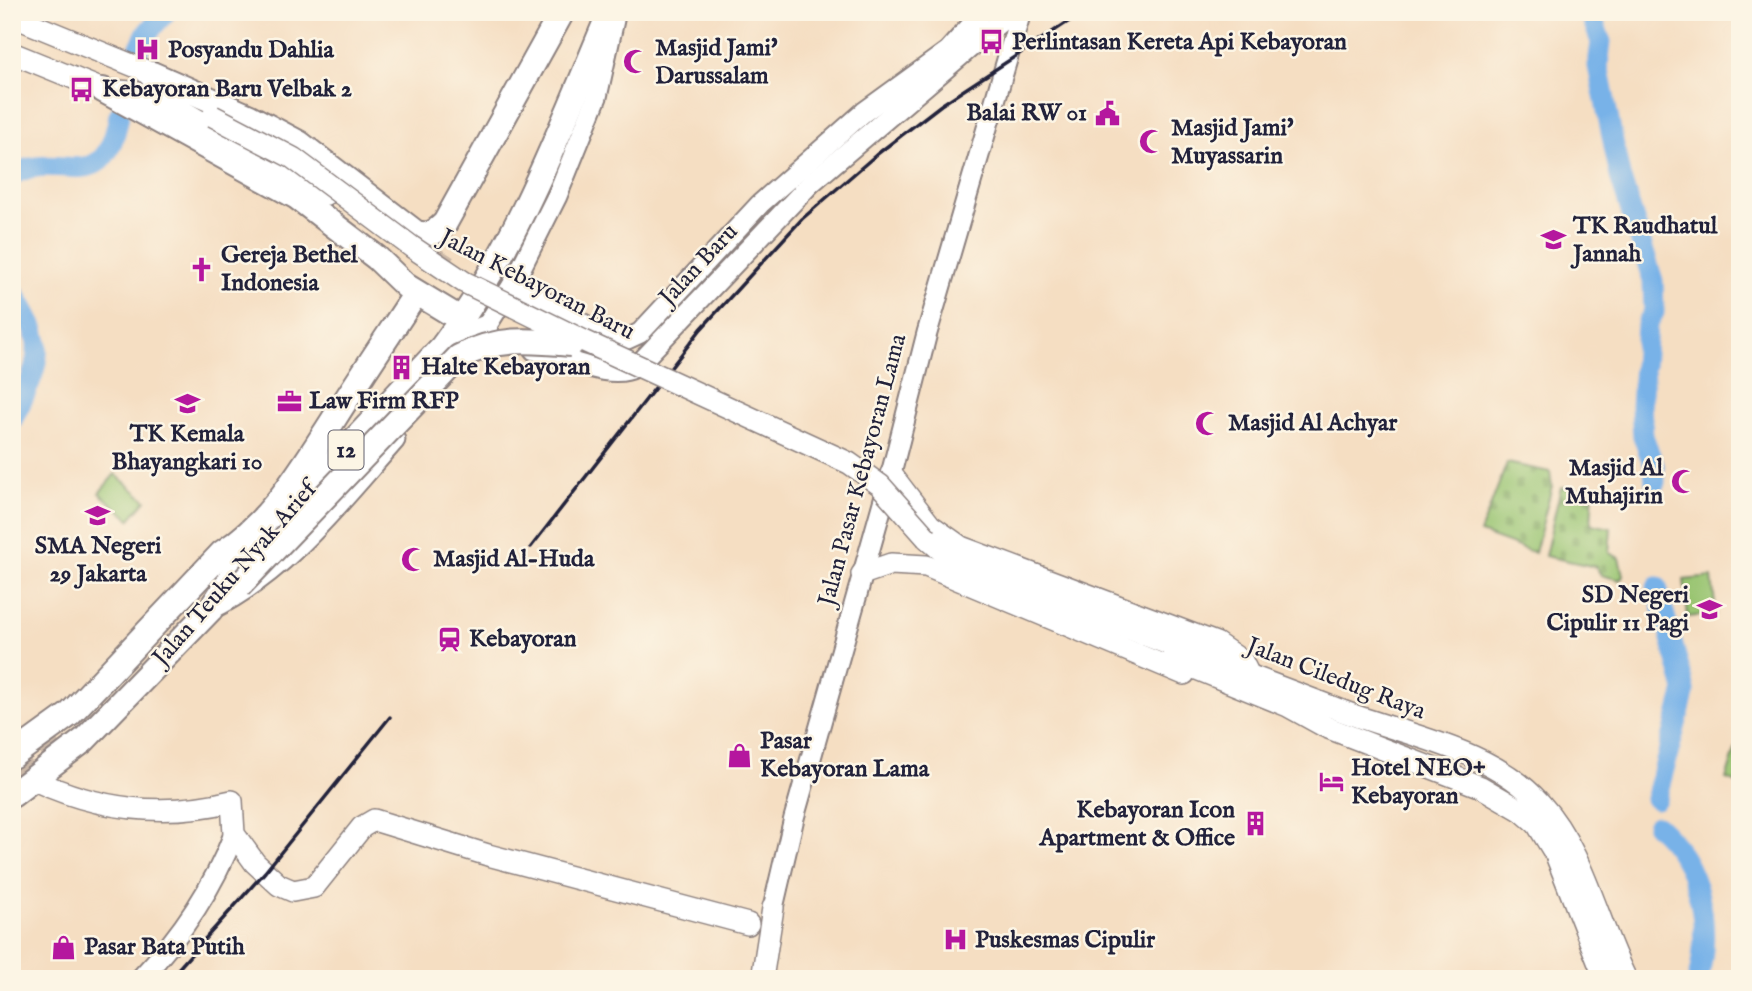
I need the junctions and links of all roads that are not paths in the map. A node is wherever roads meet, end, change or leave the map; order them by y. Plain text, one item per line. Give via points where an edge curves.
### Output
1 (562, 12) edge
2 (579, 12) edge
3 (612, 12) edge
4 (983, 12) edge
5 (1015, 13) edge
6 (12, 16) edge
7 (12, 53) edge
8 (152, 74) junction
9 (103, 90) junction
10 (208, 120) junction
11 (404, 223) junction
12 (452, 238) tunnel mouth
13 (377, 258) junction
14 (513, 284) junction
15 (408, 293) junction
16 (473, 324) junction
17 (596, 331) junction
18 (575, 353) junction
19 (472, 362) junction
20 (891, 474) junction
21 (924, 542) junction
22 (245, 547) junction
23 (862, 574) junction
24 (214, 600) junction
25 (1144, 640) junction
26 (1247, 673) junction
27 (1217, 678) junction
28 (1367, 720) junction
29 (1360, 740) junction
30 (60, 744) tunnel mouth
31 (15, 754) edge
32 (19, 792) edge
33 (234, 834) junction
34 (773, 908) junction
35 (748, 925) junction
36 (141, 979) edge
37 (749, 979) edge
38 (762, 979) edge
39 (1605, 979) edge
40 (1626, 979) edge

1 - 11 highway via 445,223 424,235
2 - 12 highway
3 - 14 main road via 603,79 591,116
3 - 16 highway via 530,195 491,269
4 - 17 main road, Jalan Baru via 948,51 864,112 760,204 640,333 627,339
5 - 18 main road, Jalan Baru via 811,183 636,368 608,373
5 - 20 main road, Jalan Pasar Kebayoran Lama via 1013,48 927,333
6 - 8 main road, Jalan Kebayoran Baru
7 - 9 main road, Jalan Kebayoran Baru
8 - 10 main road, Jalan Kebayoran Baru via 162,87
8 - 11 highway via 299,144
9 - 10 main road, Jalan Kebayoran Baru via 132,92
9 - 13 highway via 297,197
10 - 18 main road, Jalan Kebayoran Baru via 309,182 438,279
10 - 21 main road, Jalan Kebayoran Baru, bridge via 293,158 464,282 849,463 880,485
11 - 13 highway via 405,248 396,256
13 - 15 highway
14 - 16 main road
14 - 17 main road, Jalan Baru
15 - 16 highway
15 - 22 highway, Jalan Teuku Nyak Arief / 12 via 283,475 274,506
16 - 19 main road via 477,343
16 - 22 highway, Jalan Teuku Nyak Arief / 12 via 443,346
17 - 18 main road via 583,339
18 - 19 main road, Jalan Baru via 514,349
18 - 21 main road, Jalan Kebayoran Baru via 848,474
18 - 24 highway, bridge via 511,339 459,357
19 - 24 main road, Jalan Baru via 435,394 309,537 241,595
20 - 23 main road, Jalan Pasar Kebayoran Lama
20 - 26 main road via 930,525 961,547 1216,643 1242,661
21 - 25 main road, Jalan Ciledug Raya
22 - 24 highway, 12
22 - 31 highway, Jalan Teuku Nyak Arief / 12 via 222,553 70,714
23 - 27 main road via 891,564 926,566 1192,677
23 - 34 main road, Jalan Pasar Kebayoran Lama
24 - 30 highway, 12
24 - 32 highway, Jalan Teuku Nyak Arief / 12 via 84,740
25 - 26 main road, Jalan Ciledug Raya
25 - 27 main road, Jalan Ciledug Raya
26 - 28 main road, Jalan Ciledug Raya
27 - 29 main road, Jalan Ciledug Raya
28 - 29 main road
28 - 40 main road, Jalan Ciledug Raya via 1477,758 1526,788 1566,841
29 - 39 main road, Jalan Ciledug Raya via 1480,787 1513,804 1537,824 1556,855
31 - 32 highway
32 - 33 main road via 126,809 232,801
33 - 35 main road via 270,878 293,891 314,887 362,827 374,820
33 - 36 main road via 219,874
34 - 35 main road
34 - 38 main road
35 - 37 main road via 757,940

